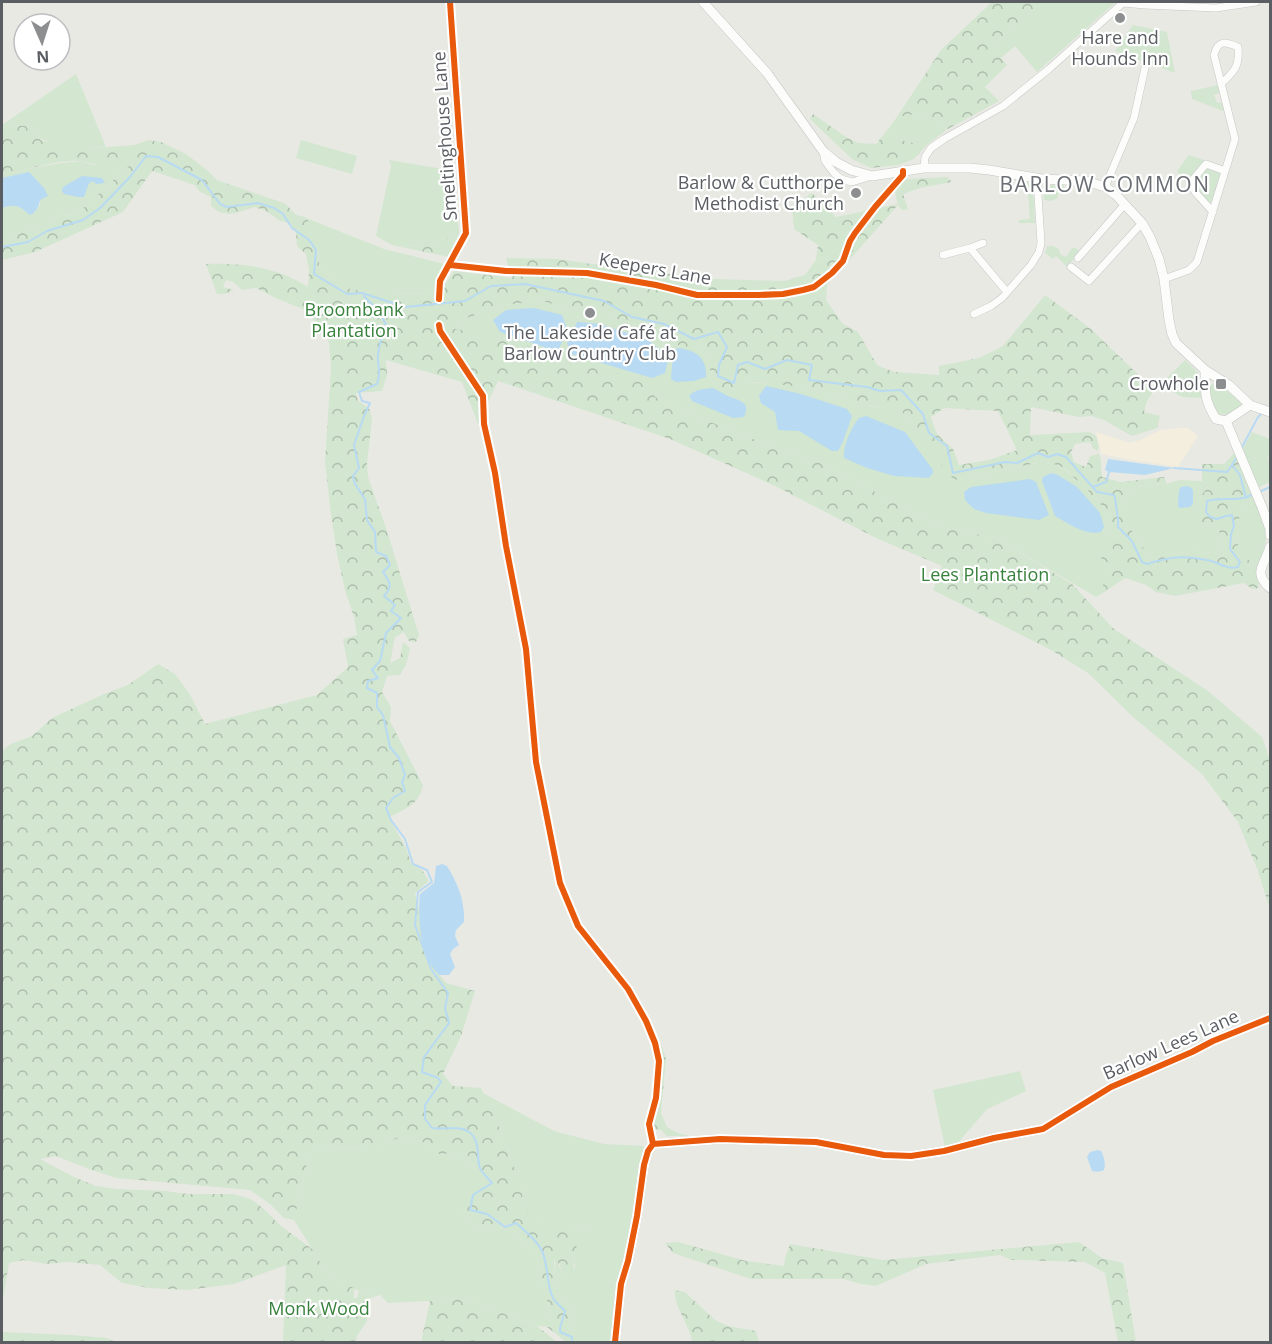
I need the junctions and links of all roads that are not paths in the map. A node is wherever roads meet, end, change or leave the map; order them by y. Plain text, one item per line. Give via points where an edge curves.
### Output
1 (450, 2) edge
2 (703, 2) edge
3 (1123, 2) edge
4 (1256, 2) edge
5 (1146, 68) dead end
6 (1221, 84) junction
7 (924, 168) junction
8 (903, 171) junction
9 (1225, 171) junction
10 (1037, 179) junction
11 (1105, 187) junction
12 (1125, 204) junction
13 (1213, 212) junction
14 (1142, 223) junction
15 (983, 243) dead end
16 (970, 248) junction
17 (943, 255) dead end
18 (1078, 258) dead end
19 (450, 265) joint
20 (1071, 267) dead end
21 (1164, 279) junction
22 (1007, 292) junction
23 (974, 314) dead end
24 (1205, 370) junction
25 (1250, 405) junction
26 (1270, 412) edge
27 (1226, 421) junction
28 (1270, 534) edge
29 (1270, 547) edge
30 (1270, 588) edge
31 (1270, 1018) edge
32 (615, 1342) edge

1 - 19 street, Smeltinghouse Lane via 466,233
2 - 8 street via 767,73 823,151 836,162 872,176
3 - 4 street via 1216,8
3 - 7 street via 1003,106 932,148 925,157
5 - 11 street via 1134,118
6 - 6 street via 1236,70 1239,57 1238,47 1228,42 1216,47 1214,55
6 - 9 street via 1235,140
7 - 8 street
7 - 10 street via 989,170
8 - 19 street, Keepers Lane via 903,176 855,233 843,261 814,287 803,290 783,294 698,295 587,273
9 - 13 street
9 - 13 street via 1206,164 1191,182
10 - 11 street via 1086,181
10 - 22 street via 1040,252
11 - 12 street
12 - 14 street
12 - 18 street
13 - 21 street via 1197,262 1190,270
14 - 20 street via 1089,281
14 - 21 street
15 - 16 street
16 - 17 street
16 - 22 street
21 - 24 street via 1176,343
22 - 23 street
24 - 25 street
24 - 27 street via 1205,396 1210,409 1216,419
25 - 26 street
25 - 27 street
27 - 28 street
29 - 30 street via 1260,573
31 - 32 street, Barlow Lees Lane via 1111,1087 1043,1129 944,1151 884,1155 816,1142 720,1139 653,1144 644,1165 621,1284

